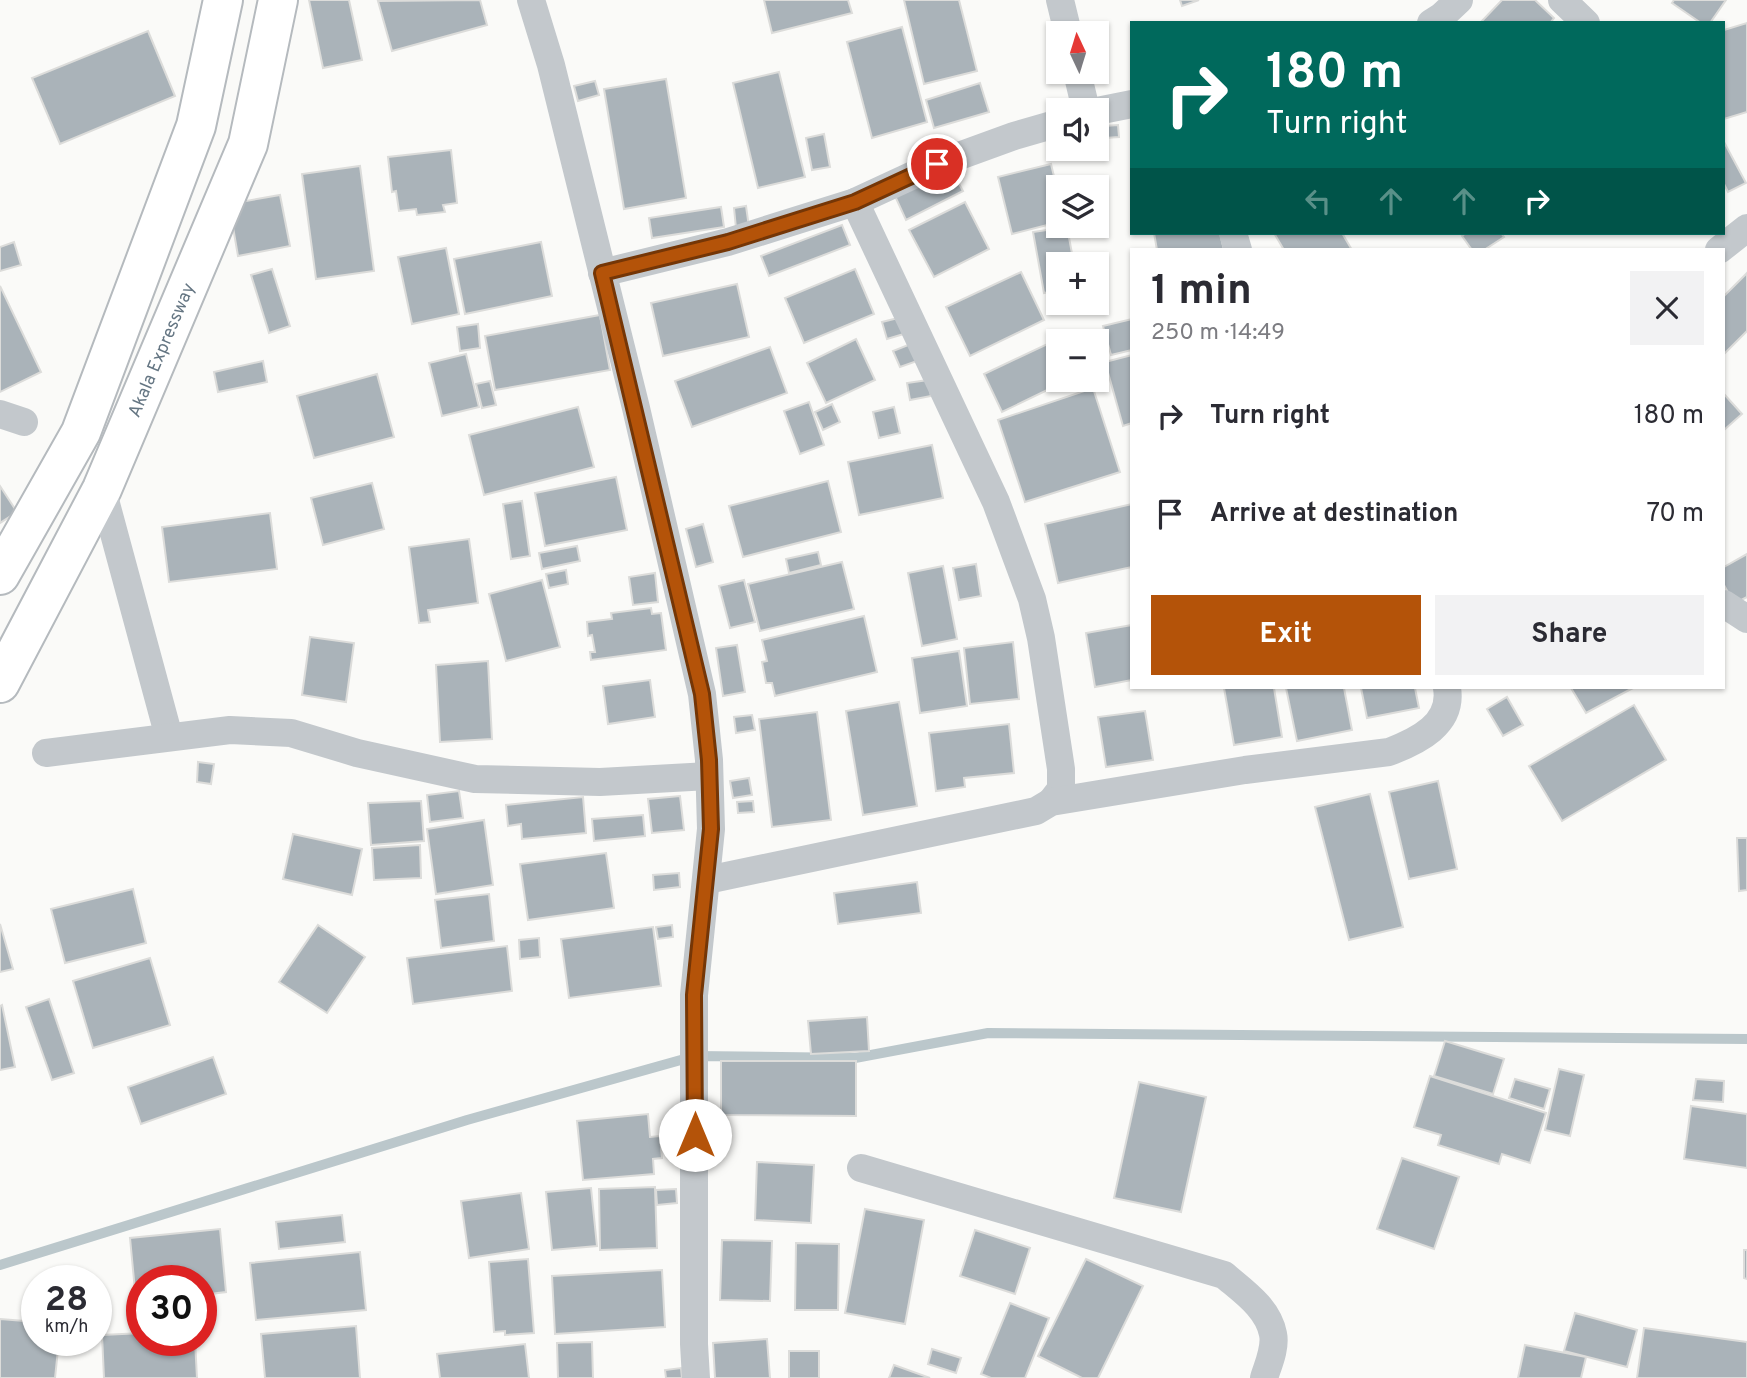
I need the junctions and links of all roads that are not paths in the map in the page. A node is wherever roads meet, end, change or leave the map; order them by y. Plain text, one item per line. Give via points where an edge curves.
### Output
1 (223, 0) edge
2 (278, 0) edge
3 (531, 0) edge
4 (1060, 0) edge
5 (1459, 0) edge
6 (1562, 0) edge
7 (1065, 21) edge
8 (1433, 21) edge
9 (1584, 21) edge
10 (1130, 103) edge
11 (1109, 108) edge
12 (1046, 127) edge
13 (855, 202) junction
14 (602, 273) junction
15 (102, 489) junction
16 (0, 575) edge
17 (1725, 605) edge
18 (1747, 619) edge
19 (0, 683) edge
20 (1447, 689) edge
21 (169, 737) junction
22 (46, 753) dead end
23 (709, 776) junction
24 (1051, 802) junction
25 (707, 880) junction
26 (861, 1168) dead end
27 (696, 1378) edge
28 (1264, 1378) edge

1 - 16 main road via 196,126 81,432
2 - 15 main road, Akala Expressway via 247,144
3 - 14 street
4 - 7 street
5 - 8 street
6 - 9 street
10 - 11 street
12 - 13 street via 937,164
13 - 14 street via 728,242
13 - 24 street via 996,502 1032,599 1061,769 1060,789
14 - 23 street via 702,694
15 - 19 main road, Akala Expressway
15 - 21 street
17 - 18 street
20 - 24 street via 1443,718 1428,732 1389,752
21 - 22 street
21 - 23 street via 230,730 291,733 475,779 600,782
23 - 25 street
24 - 25 street via 1036,811
25 - 27 street via 694,995
26 - 28 street via 1224,1275 1259,1305 1274,1335

